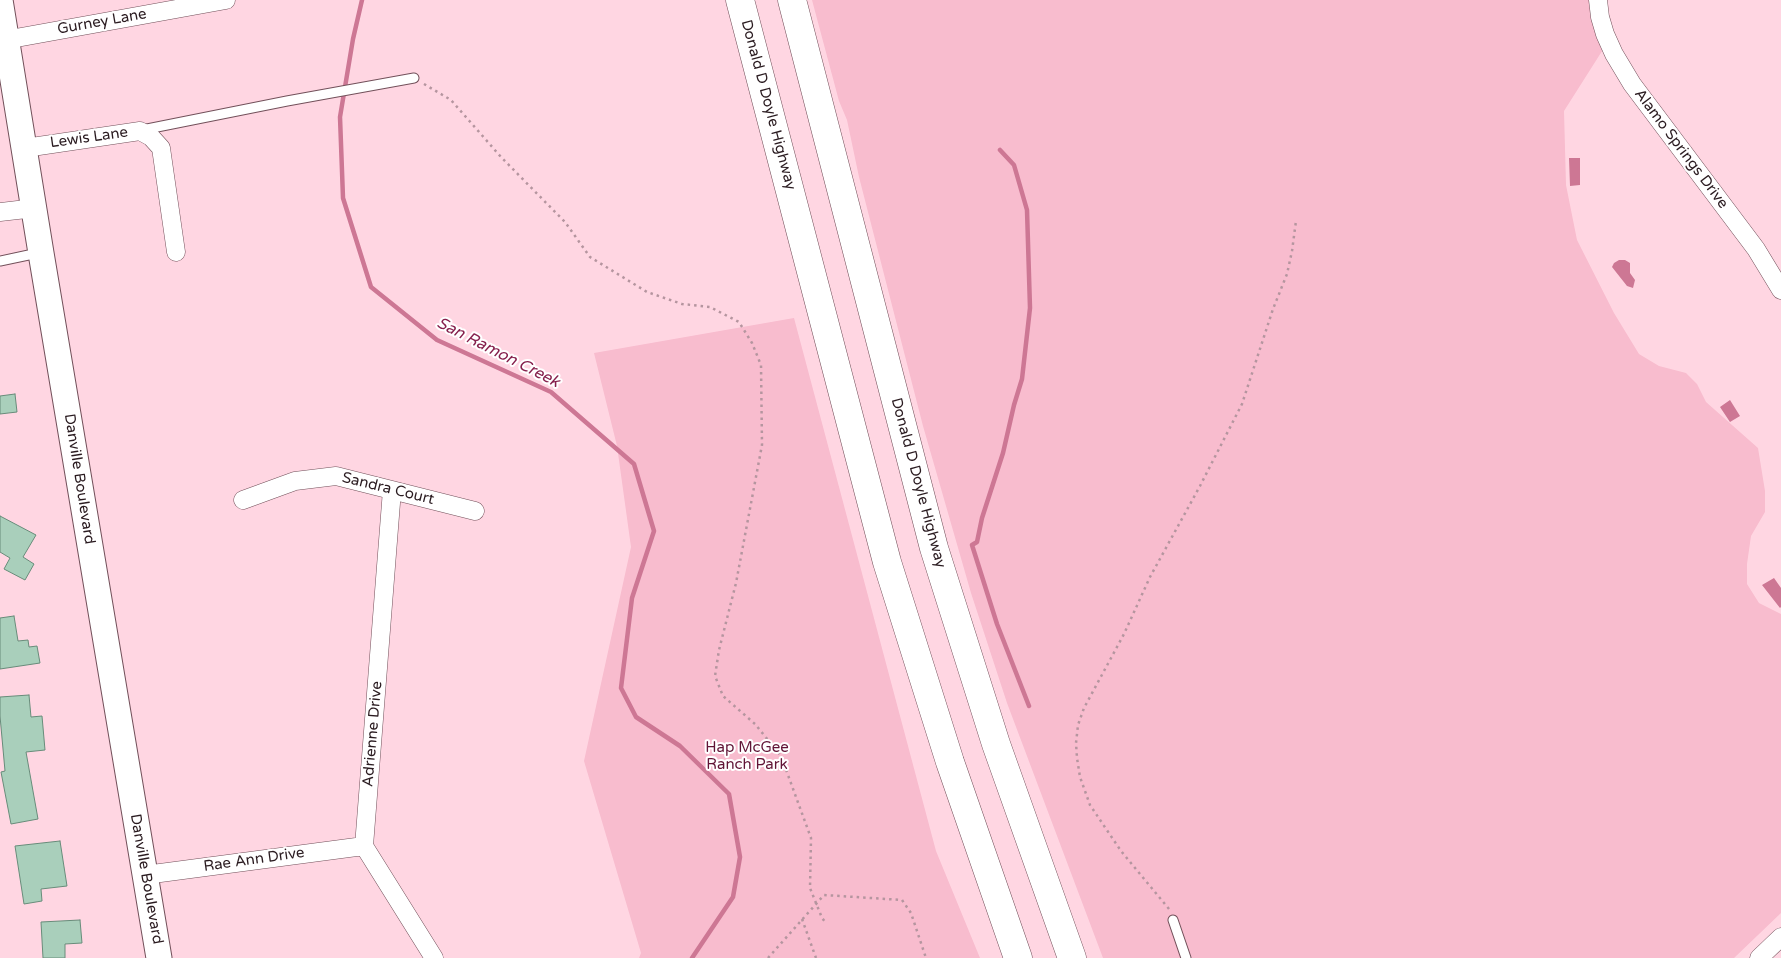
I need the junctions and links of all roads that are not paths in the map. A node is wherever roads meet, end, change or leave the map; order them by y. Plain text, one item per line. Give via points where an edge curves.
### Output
1 (0, 0) edge
2 (226, 0) edge
3 (740, 0) edge
4 (792, 0) edge
5 (1598, 0) edge
6 (4, 40) edge
7 (414, 78) road end
8 (140, 131) junction
9 (25, 148) junction
10 (35, 208) junction
11 (0, 212) edge
12 (176, 252) dead end
13 (41, 253) junction
14 (0, 261) edge
15 (1781, 290) edge
16 (392, 490) junction
17 (243, 500) dead end
18 (475, 511) dead end
19 (364, 846) junction
20 (145, 875) junction
21 (1173, 920) road end
22 (1781, 936) edge
23 (159, 958) edge
24 (434, 958) edge
25 (1018, 958) edge
26 (1072, 958) edge
27 (1186, 958) edge
28 (1758, 958) edge

1 - 6 main road, Danville Boulevard
2 - 6 street, Gurney Lane
3 - 25 highway, Donald D Doyle Highway via 887,562 950,762
4 - 26 highway, Donald D Doyle Highway via 934,548 996,744
5 - 15 street, Alamo Springs Drive via 1605,34 1632,84 1756,249
6 - 9 main road, Danville Boulevard
7 - 8 lane
8 - 9 street, Lewis Lane
8 - 12 street, Lewis Lane via 162,148
9 - 10 main road, Danville Boulevard
10 - 11 street
10 - 13 main road, Danville Boulevard
13 - 14 lane
13 - 20 main road, Danville Boulevard
16 - 17 street, Sandra Court via 336,476 295,481
16 - 18 street, Sandra Court
16 - 19 street, Adrienne Drive
19 - 20 street, Rae Ann Drive
19 - 24 street
20 - 23 main road, Danville Boulevard
21 - 27 lane
22 - 28 street

